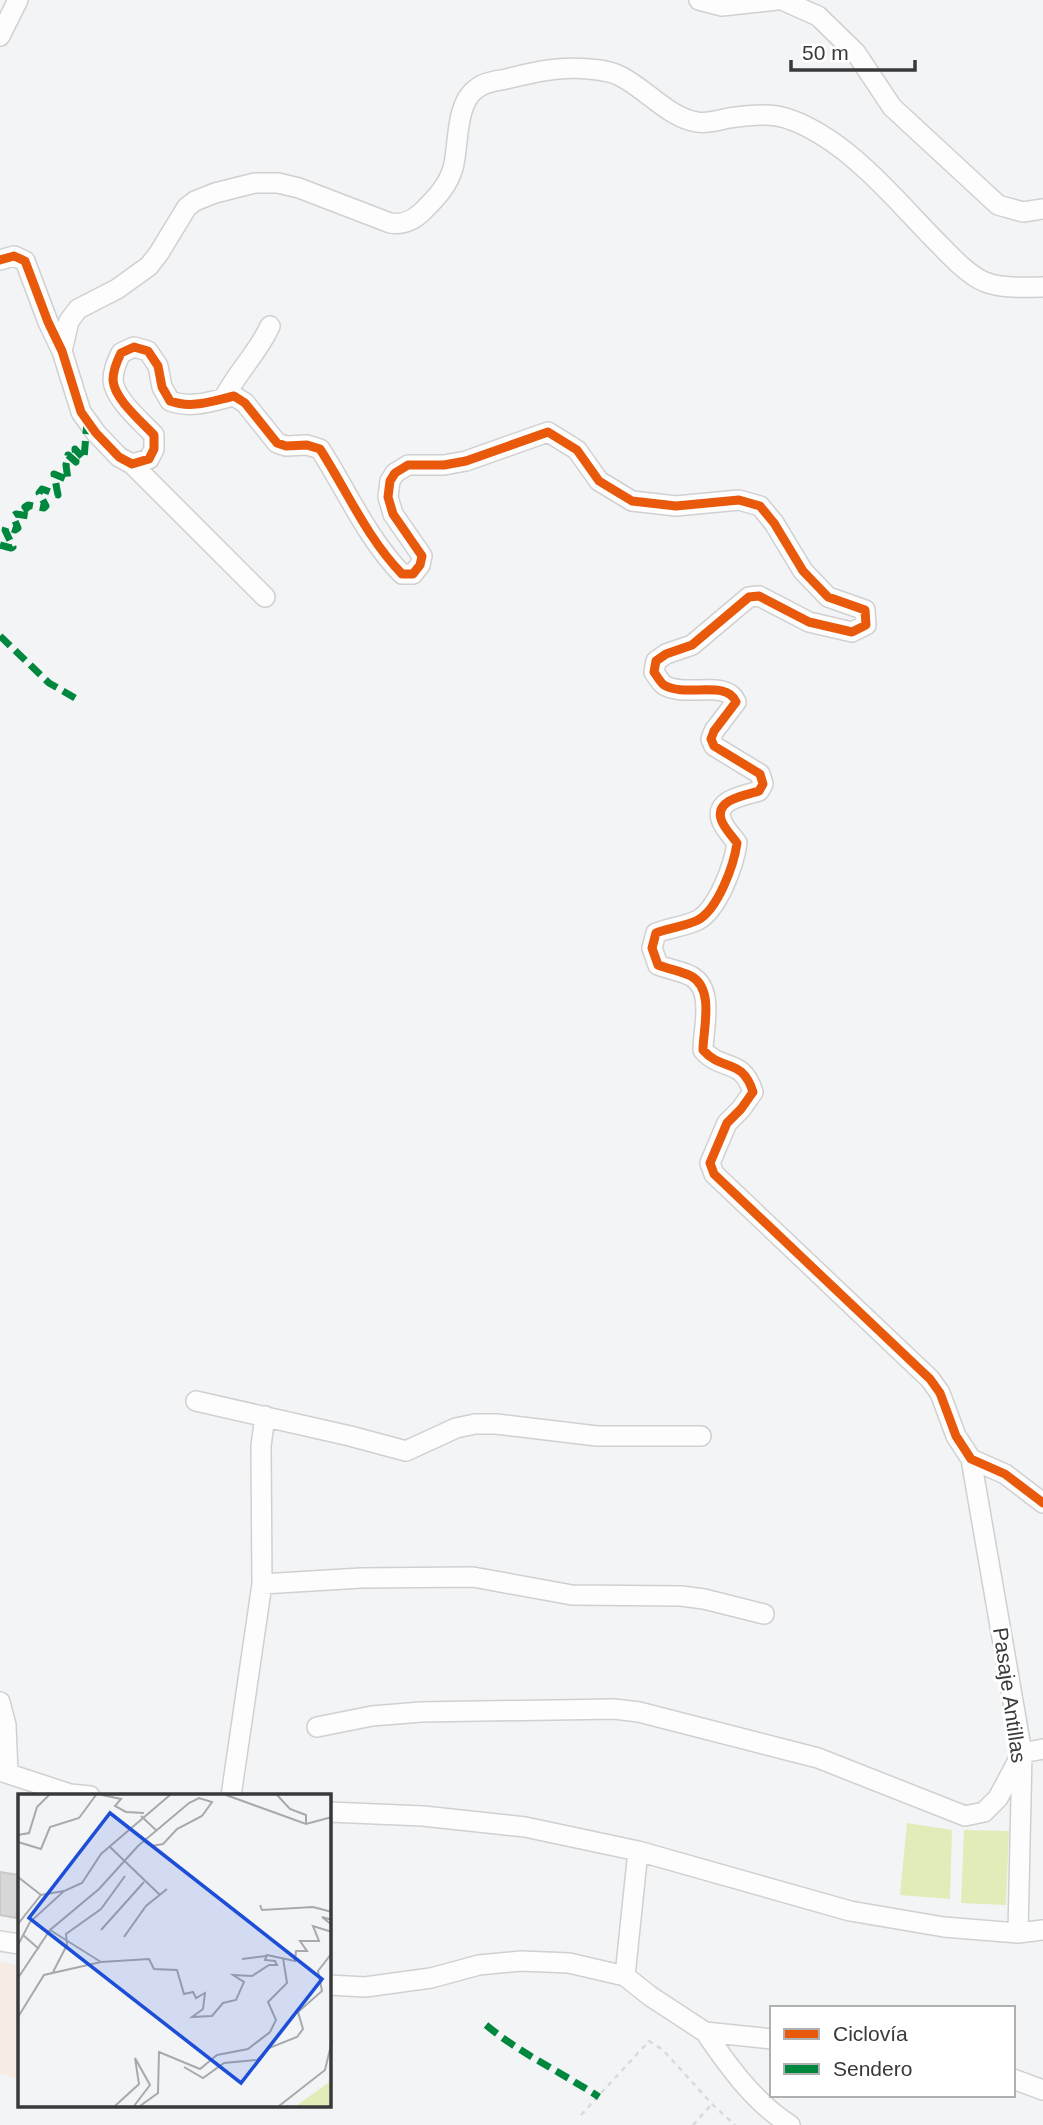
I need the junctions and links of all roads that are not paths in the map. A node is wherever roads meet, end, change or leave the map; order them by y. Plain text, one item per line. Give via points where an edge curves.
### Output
1 (18, 0) edge
2 (699, 0) edge
3 (780, 0) edge
4 (0, 36) edge
5 (1043, 209) edge
6 (0, 260) edge
7 (1043, 287) edge
8 (270, 326) dead end
9 (62, 351) junction
10 (224, 398) junction
11 (132, 464) junction
12 (264, 597) dead end
13 (196, 1401) dead end
14 (265, 1416) junction
15 (701, 1436) dead end
16 (971, 1459) junction
17 (1043, 1503) edge
18 (262, 1584) junction
19 (764, 1614) dead end
20 (0, 1702) edge
21 (317, 1727) dead end
22 (1043, 1749) edge
23 (1022, 1753) junction
24 (4, 1772) edge
25 (70, 1794) edge
26 (231, 1794) edge
27 (331, 1812) edge
28 (638, 1851) junction
29 (1043, 1930) edge
30 (1018, 1933) junction
31 (0, 1941) edge
32 (18, 1944) edge
33 (625, 1976) junction
34 (331, 1985) edge
35 (705, 2032) junction
36 (770, 2039) edge
37 (1015, 2080) edge
38 (1043, 2090) edge
39 (790, 2125) edge

1 - 4 street
2 - 3 street via 722,6
3 - 5 street via 818,16 856,53 892,107 998,205 1023,212
6 - 9 street via 14,256 25,261
7 - 9 street via 983,282 869,172 823,135 792,119 751,115 699,122 664,106 620,75 542,69 475,89 460,117 452,170 439,195 419,215 400,225 390,223 278,183 255,183 215,193 187,207 149,266 78,309 69,321
8 - 10 street
9 - 11 street via 81,412 96,433
10 - 11 street via 183,406 170,401 148,351 134,347 121,353 113,383 123,402 155,435 149,459
10 - 16 street via 234,396 245,402 277,443 320,449 354,509 402,574 413,574 422,556 393,514 388,497 395,473 408,465 466,461 548,432 576,450 599,481 632,501 676,506 739,500 760,506 803,571 828,597 864,610 866,625 852,632 809,622 760,596 749,597 692,645 656,661 654,672 663,684 681,691 726,690 733,695 736,702 711,739 714,746 760,774 763,784 759,791 720,809 737,843 735,860 712,908 698,920 656,933 652,948 658,965 693,976 701,988 706,1017 703,1050 712,1060 735,1066 749,1079 753,1092 727,1123 709,1163 714,1174 930,1380
11 - 12 street
13 - 14 street
14 - 15 street via 406,1451 475,1423 597,1436
14 - 18 street
16 - 17 street via 1004,1474
16 - 23 street, Pasaje Antillas
18 - 19 street via 473,1577 572,1594 692,1597
18 - 26 street
20 - 24 street via 6,1726
21 - 23 street via 421,1712 639,1712 818,1758 965,1816 984,1812 998,1798
22 - 23 street
23 - 30 street, Pasaje Antillas
24 - 25 street
27 - 28 street via 525,1827
28 - 30 street via 850,1911 944,1927
28 - 33 street
29 - 30 street
31 - 32 street
33 - 34 street via 569,1963 522,1961 365,1987
33 - 35 street
35 - 36 street
35 - 39 street via 749,2090
37 - 38 street

